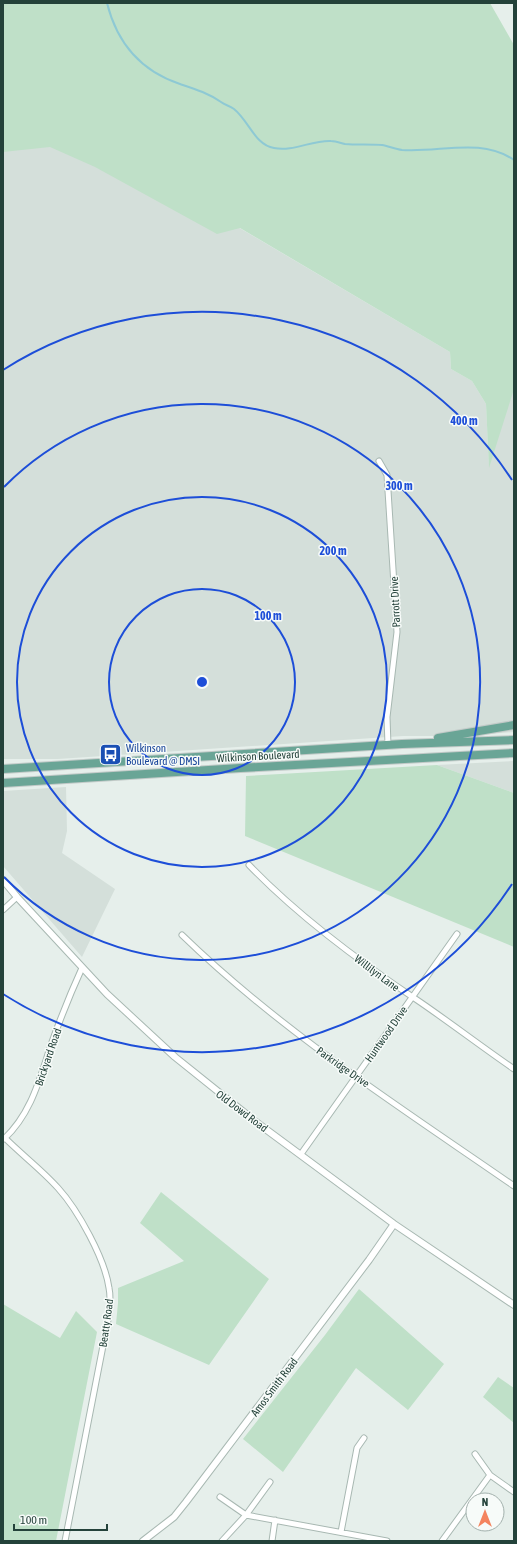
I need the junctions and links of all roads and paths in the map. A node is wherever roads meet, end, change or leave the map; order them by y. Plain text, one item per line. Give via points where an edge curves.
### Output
1 (379, 461) dead end
2 (514, 725) edge
3 (514, 740) edge
4 (402, 744) junction
5 (388, 745) junction
6 (514, 753) edge
7 (3, 769) edge
8 (3, 783) edge
9 (249, 865) dead end
10 (3, 880) edge
11 (17, 897) junction
12 (3, 910) edge
13 (457, 934) dead end
14 (182, 935) dead end
15 (82, 968) junction
16 (412, 997) junction
17 (514, 1069) edge
18 (356, 1077) junction
19 (4, 1139) edge
20 (301, 1154) junction
21 (514, 1186) edge
22 (394, 1224) junction
23 (514, 1304) edge
24 (364, 1438) dead end
25 (475, 1454) dead end
26 (490, 1475) junction
27 (270, 1482) dead end
28 (514, 1492) edge
29 (220, 1497) dead end
30 (246, 1515) junction
31 (275, 1520) junction
32 (341, 1532) junction
33 (65, 1541) edge
34 (143, 1541) edge
35 (222, 1541) edge
36 (272, 1541) edge
37 (387, 1541) edge
38 (442, 1541) edge

1 - 5 street, Parrott Drive via 387,474 397,632 387,717
2 - 4 main road
3 - 4 main road, Wilkinson Boulevard
4 - 5 main road, Wilkinson Boulevard
5 - 7 main road, Wilkinson Boulevard
6 - 8 main road, Wilkinson Boulevard
9 - 16 street, Willilyn Lane via 337,942
10 - 11 street, Old Dowd Road
11 - 12 street
11 - 15 street, Old Dowd Road
13 - 16 street, Huntwood Drive
14 - 18 street, Parkridge Drive via 241,987
15 - 19 street, Brickyard Road via 55,1034 32,1101
15 - 20 street, Old Dowd Road via 176,1057 250,1117
16 - 17 street, Willilyn Lane
16 - 18 street, Huntwood Drive
18 - 20 street, Huntwood Drive
18 - 21 street, Parkridge Drive
19 - 33 street, Beatty Road via 64,1195 85,1227 107,1275 109,1288 109,1315
20 - 22 street, Old Dowd Road
22 - 23 street, Old Dowd Road
22 - 34 street, Amos Smith Road via 186,1502 169,1521
24 - 32 street via 357,1448
25 - 26 street
26 - 28 street
26 - 38 street
27 - 30 street
29 - 30 street
30 - 31 street
30 - 35 street
31 - 32 street
31 - 36 street
32 - 37 street

